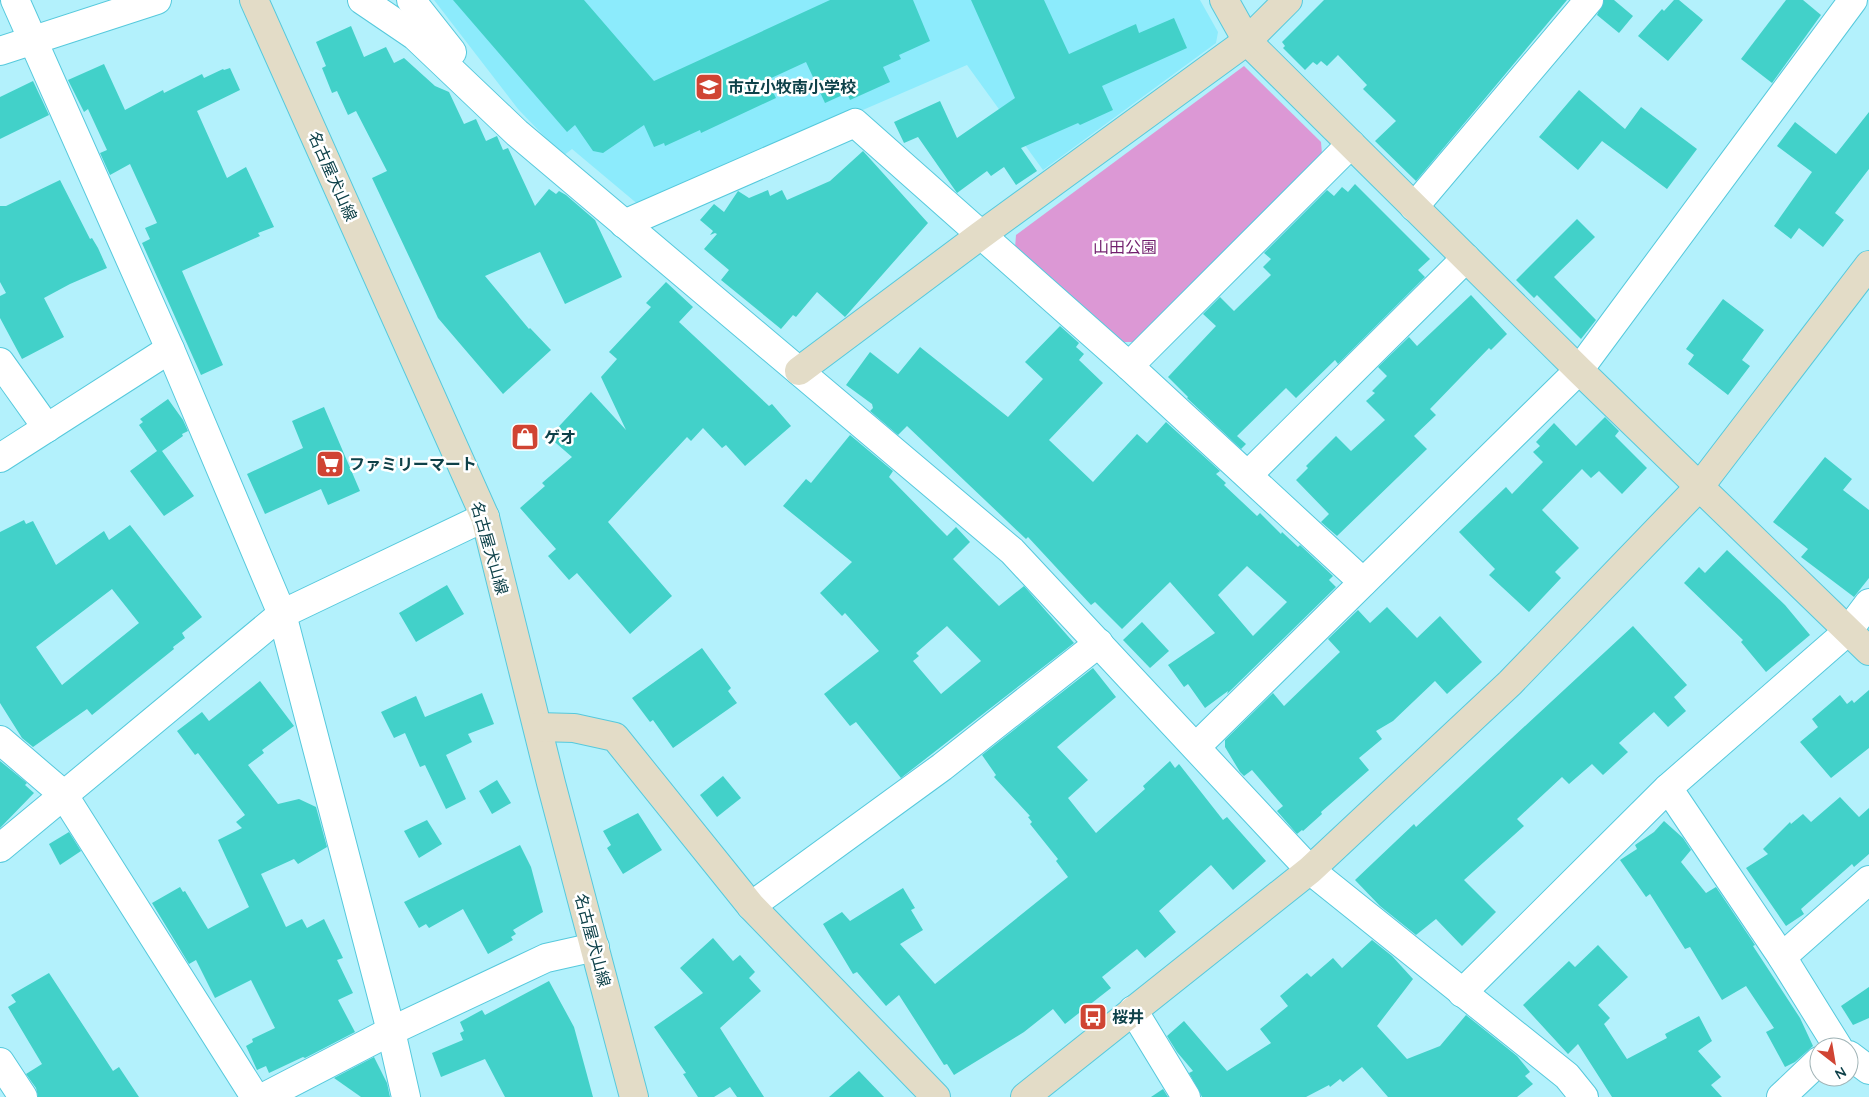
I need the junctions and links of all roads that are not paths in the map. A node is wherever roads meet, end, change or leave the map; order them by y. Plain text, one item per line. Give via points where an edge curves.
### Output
1 (16, 0) edge
2 (156, 0) edge
3 (254, 0) edge
4 (362, 0) edge
5 (411, 0) edge
6 (1224, 0) edge
7 (1288, 0) edge
8 (1589, 0) edge
9 (1853, 0) edge
10 (33, 41) junction
11 (1247, 41) junction
12 (0, 51) edge
13 (517, 133) junction
14 (1351, 144) junction
15 (1414, 207) junction
16 (624, 224) junction
17 (981, 235) junction
18 (1466, 258) junction
19 (1869, 265) edge
20 (170, 349) junction
21 (0, 362) edge
22 (1129, 366) junction
23 (1579, 370) junction
24 (799, 371) junction
25 (47, 428) junction
26 (0, 458) edge
27 (1248, 475) junction
28 (1700, 486) junction
29 (485, 517) junction
30 (1363, 582) junction
31 (1869, 603) edge
32 (282, 614) junction
33 (1848, 630) junction
34 (1099, 643) junction
35 (1869, 651) edge
36 (538, 727) junction
37 (0, 740) edge
38 (1197, 746) junction
39 (1668, 788) junction
40 (63, 794) junction
41 (0, 848) edge
42 (1310, 870) junction
43 (1869, 880) edge
44 (751, 906) junction
45 (595, 947) junction
46 (1782, 957) junction
47 (1462, 993) junction
48 (1133, 1010) junction
49 (391, 1031) junction
50 (1827, 1037) edge
51 (0, 1062) edge
52 (1809, 1073) edge
53 (23, 1097) edge
54 (255, 1097) edge
55 (264, 1097) edge
56 (406, 1097) edge
57 (634, 1097) edge
58 (936, 1097) edge
59 (1025, 1097) edge
60 (1186, 1097) edge
61 (1584, 1097) edge
62 (1781, 1097) edge

1 - 10 street
2 - 10 street
3 - 29 street, 名古屋犬山線
4 - 13 street via 415,36
5 - 13 street
6 - 11 street
7 - 11 street
8 - 15 street
9 - 23 street
10 - 12 street
10 - 20 street
11 - 14 street
11 - 17 street
13 - 16 street
14 - 15 street
14 - 22 street
15 - 18 street
16 - 17 street via 855,123
16 - 24 street
17 - 22 street
17 - 24 street
18 - 23 street
18 - 27 street
19 - 28 street
20 - 25 street
20 - 32 street
21 - 25 street
22 - 27 street
23 - 28 street
23 - 30 street
24 - 34 street via 1012,551
25 - 26 street
27 - 30 street
28 - 33 street
28 - 42 street via 1510,683
29 - 32 street
29 - 36 street, 名古屋犬山線
30 - 38 street
31 - 33 street
32 - 40 street
32 - 49 street
33 - 35 street
33 - 39 street
34 - 38 street
34 - 44 street via 942,767
36 - 44 street via 574,728 615,737
36 - 45 street, 名古屋犬山線
37 - 40 street
38 - 42 street
39 - 46 street
39 - 47 street
40 - 41 street
40 - 54 street
42 - 47 street
42 - 48 street
43 - 46 street
44 - 58 street
45 - 49 street via 546,958
45 - 57 street, 名古屋犬山線
46 - 50 street
47 - 61 street via 1567,1076
48 - 59 street
48 - 60 street
49 - 55 street
49 - 56 street
51 - 53 street
52 - 62 street

